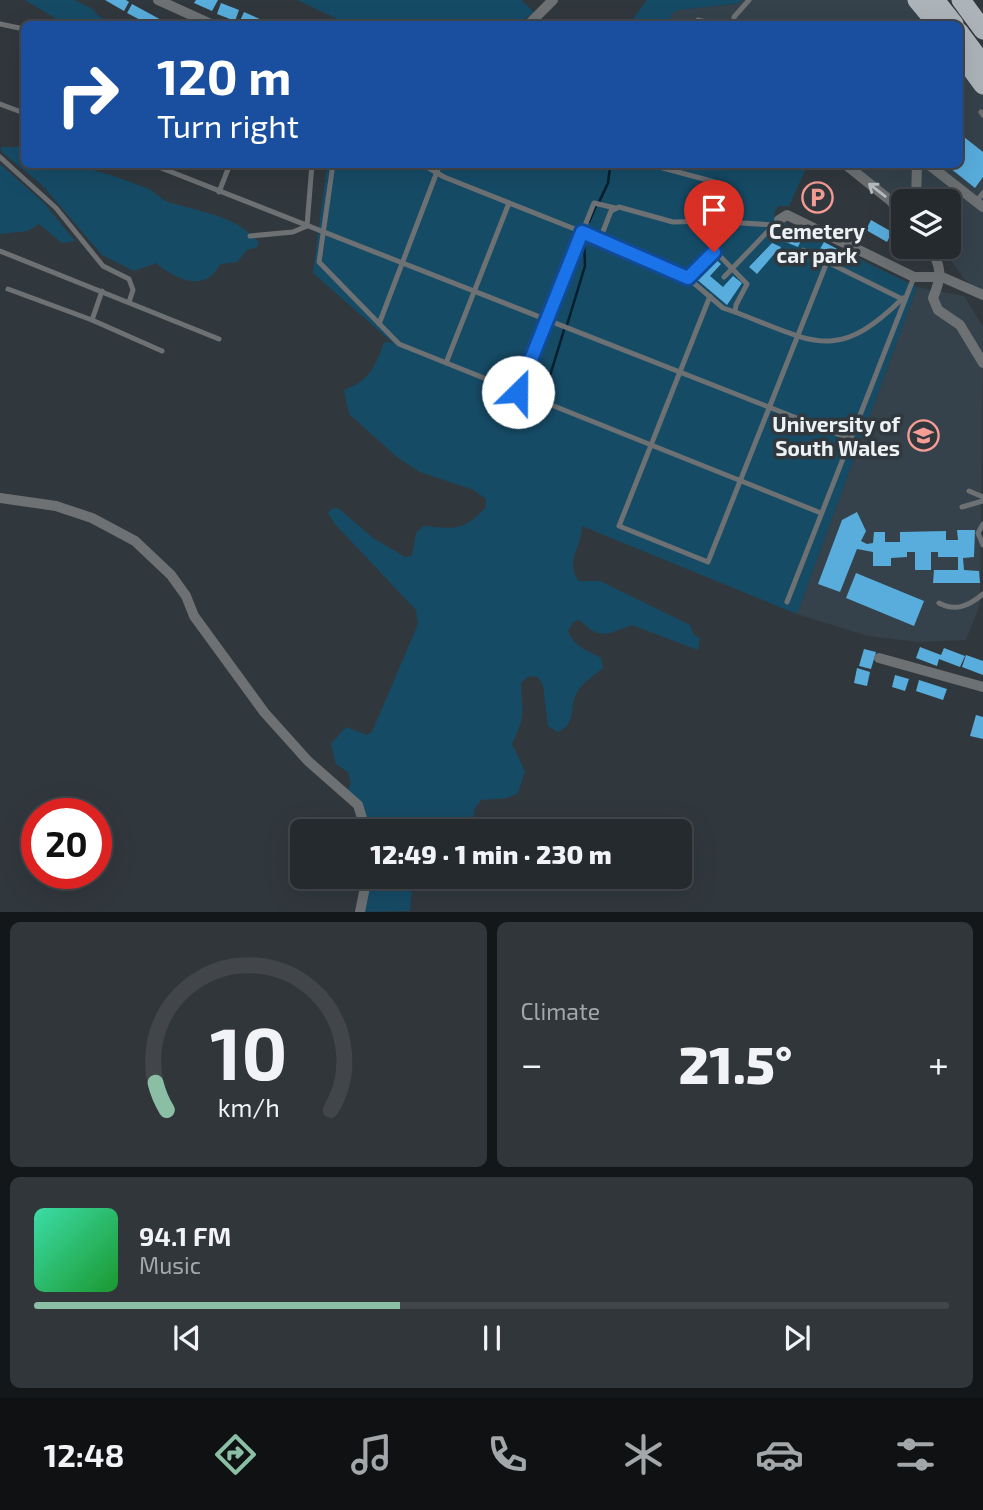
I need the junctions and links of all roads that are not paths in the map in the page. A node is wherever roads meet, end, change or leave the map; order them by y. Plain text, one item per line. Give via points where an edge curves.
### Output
1 (158, 0) edge
2 (553, 0) edge
3 (749, 0) edge
4 (917, 0) edge
5 (935, 0) edge
6 (961, 0) edge
7 (698, 20) dead end
8 (204, 21) edge
9 (532, 21) edge
10 (702, 21) edge
11 (734, 21) edge
12 (934, 21) edge
13 (952, 21) edge
14 (0, 24) edge
15 (21, 28) edge
16 (983, 30) edge
17 (963, 37) edge
18 (963, 58) edge
19 (983, 64) edge
20 (983, 85) edge
21 (0, 104) edge
22 (21, 112) edge
23 (0, 157) edge
24 (161, 168) edge
25 (228, 168) edge
26 (312, 168) edge
27 (332, 168) edge
28 (429, 168) edge
29 (439, 168) edge
30 (662, 168) edge
31 (850, 168) edge
32 (917, 168) edge
33 (934, 168) edge
34 (437, 173) junction
35 (726, 186) dead end
36 (916, 189) edge
37 (219, 192) junction
38 (891, 201) edge
39 (981, 201) edge
40 (509, 203) junction
41 (615, 208) junction
42 (776, 223) junction
43 (307, 226) junction
44 (322, 232) junction
45 (582, 232) junction
46 (250, 236) dead end
47 (600, 239) junction
48 (803, 250) dead end
49 (0, 251) edge
50 (936, 259) edge
51 (827, 262) junction
52 (402, 263) junction
53 (734, 269) junction
54 (724, 277) dead end
55 (914, 277) junction
56 (942, 277) junction
57 (688, 278) junction
58 (8, 289) dead end
59 (102, 291) junction
60 (475, 291) junction
61 (983, 295) edge
62 (710, 296) junction
63 (904, 297) junction
64 (129, 302) junction
65 (735, 313) junction
66 (92, 320) junction
67 (548, 320) junction
68 (379, 324) junction
69 (797, 336) junction
70 (219, 339) dead end
71 (162, 351) dead end
72 (446, 363) junction
73 (983, 363) edge
74 (678, 371) junction
75 (518, 392) junction
76 (769, 408) junction
77 (850, 439) junction
78 (649, 445) junction
79 (740, 481) junction
80 (969, 492) dead end
81 (0, 498) edge
82 (983, 499) edge
83 (962, 507) dead end
84 (821, 513) junction
85 (983, 524) edge
86 (983, 545) edge
87 (983, 594) edge
88 (787, 602) dead end
89 (939, 603) dead end
90 (879, 658) dead end
91 (983, 687) edge
92 (362, 819) edge
93 (365, 889) edge
94 (360, 912) edge

1 - 8 street
2 - 9 street
3 - 11 lane
4 - 12 highway
5 - 13 highway
6 - 16 highway
7 - 10 lane
14 - 15 lane
17 - 19 highway
18 - 20 highway
21 - 22 lane
23 - 64 lane via 56,208 103,266 129,279 133,290
24 - 37 lane
25 - 37 lane
26 - 43 lane
27 - 44 lane
28 - 34 lane
29 - 34 lane
30 - 35 lane
38 -> 31 street
32 - 36 street
33 - 39 street
34 - 40 lane
34 - 52 lane
37 - 43 lane
40 - 45 lane
40 - 60 lane
41 - 42 lane via 673,222
41 - 45 lane via 594,203
41 - 47 lane
42 - 53 lane
42 - 55 street via 787,215
43 - 44 lane
43 - 46 lane
44 - 52 lane
44 - 68 lane via 321,268
45 - 47 lane
45 - 67 lane
47 - 57 lane
48 - 51 lane
49 - 59 lane
50 - 56 street
51 - 63 lane
51 - 69 lane
52 - 60 lane
52 - 68 lane
53 - 54 lane
53 - 57 lane via 714,252
53 - 65 lane via 747,284
55 - 56 street
55 - 63 lane
56 - 61 street
56 - 73 street via 933,298 938,310 960,325
57 - 62 lane
58 - 66 lane
59 - 64 lane
59 - 66 lane
60 - 67 lane
60 - 72 lane
62 - 65 lane
62 - 74 lane
63 - 69 lane via 869,327 842,340 816,342
63 - 77 lane
64 - 70 lane
65 - 69 lane
66 - 71 lane
67 - 74 lane
67 - 75 lane
68 - 72 lane via 399,344
69 - 76 lane
72 - 75 lane
74 - 76 lane
74 - 78 lane
75 - 78 lane
76 - 77 lane
76 - 79 lane
77 - 84 lane
78 - 79 lane
78 - 79 lane via 619,526 708,562
79 - 84 lane
80 - 82 lane
81 - 92 street via 56,506 92,518 135,541 171,575 194,616 264,712 308,761 358,806
82 - 83 lane
84 - 88 lane
85 - 86 lane via 978,533
87 - 89 lane via 961,607
90 - 91 street
93 - 94 street

